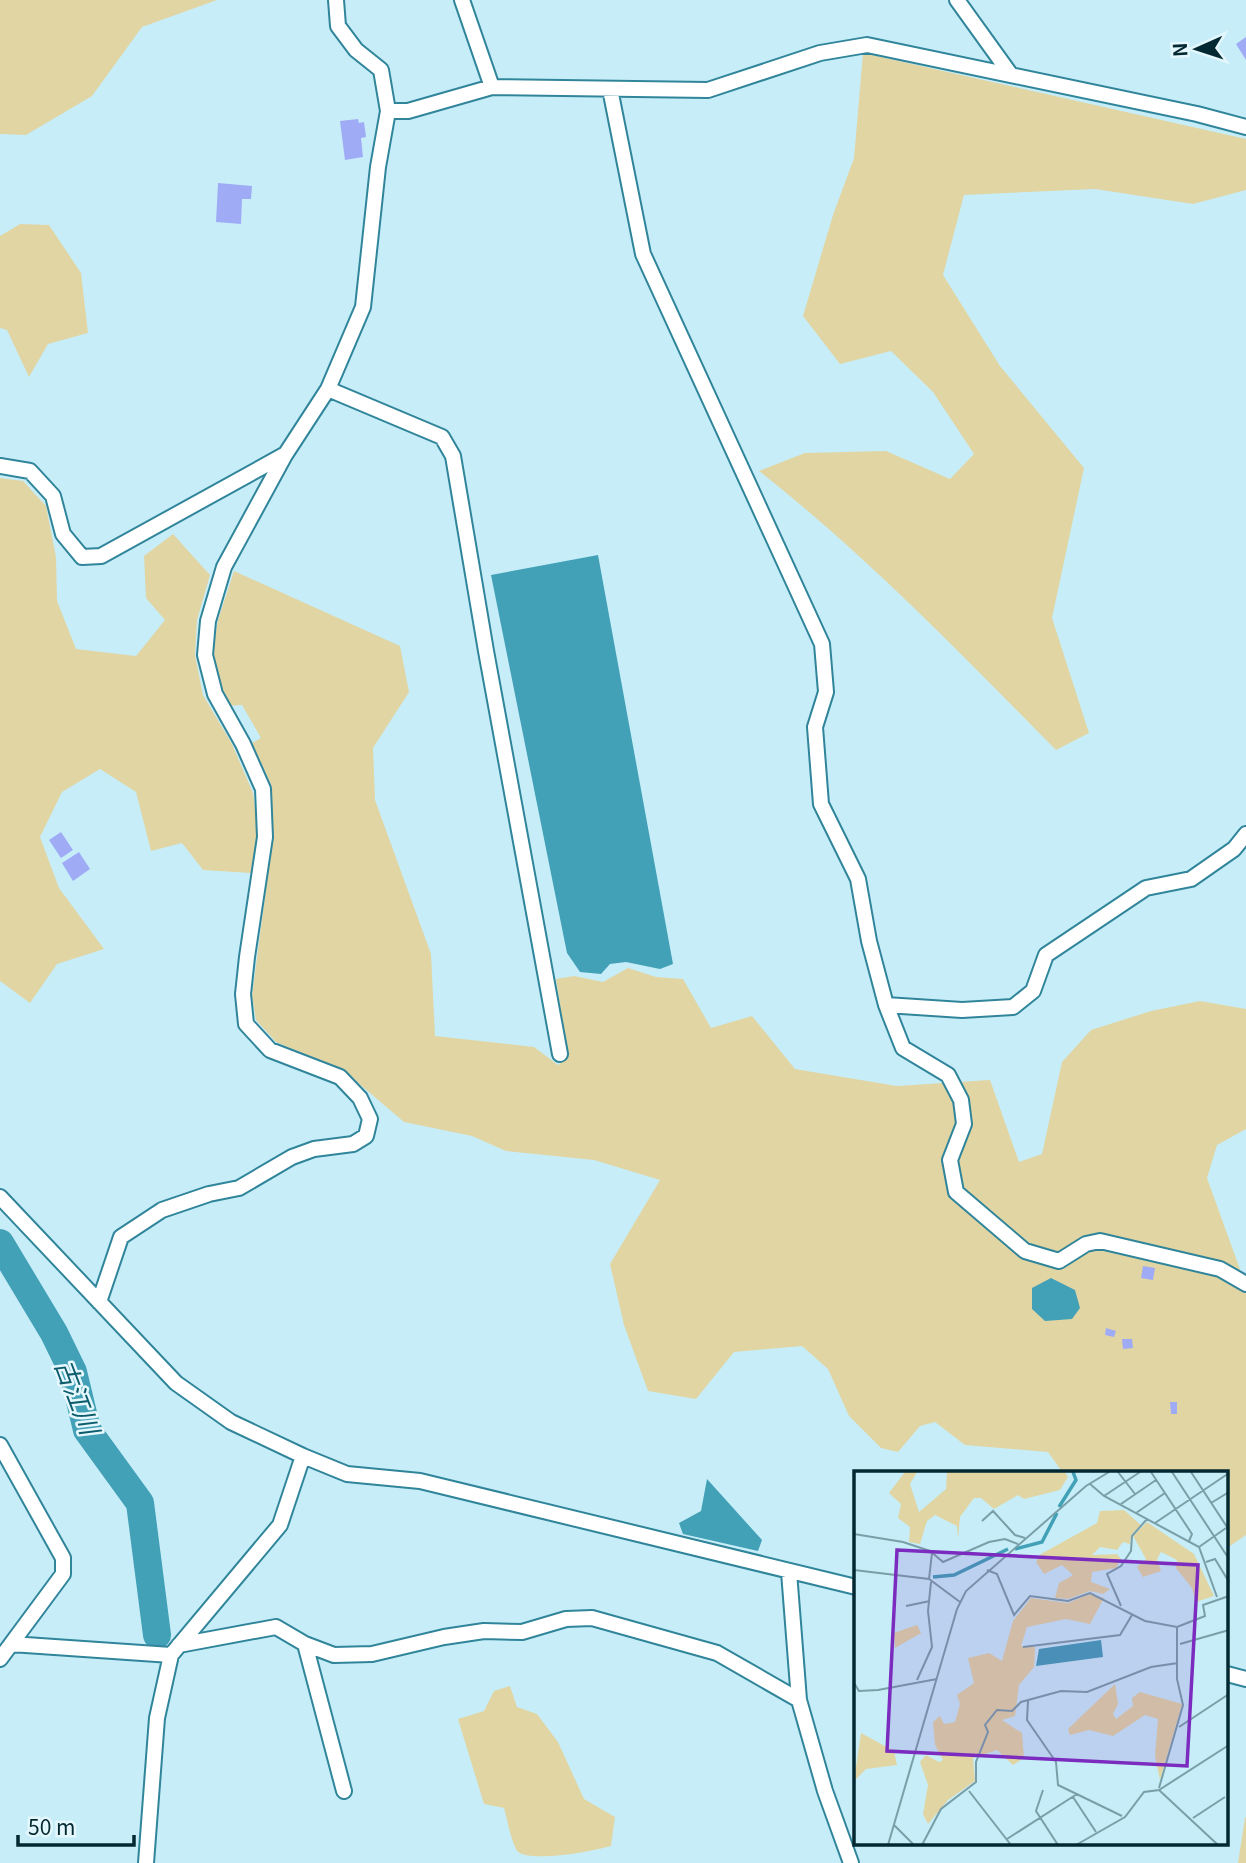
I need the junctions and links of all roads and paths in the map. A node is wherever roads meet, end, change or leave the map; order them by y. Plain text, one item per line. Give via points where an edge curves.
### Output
1 (336, 0) edge
2 (462, 0) edge
3 (957, 0) edge
4 (1011, 75) junction
5 (492, 87) junction
6 (610, 89) junction
7 (388, 111) junction
8 (1246, 127) edge
9 (328, 389) junction
10 (285, 454) junction
11 (0, 466) edge
12 (1246, 834) edge
13 (886, 1005) junction
14 (560, 1055) dead end
15 (0, 1197) edge
16 (1246, 1284) edge
17 (99, 1302) junction
18 (0, 1445) edge
19 (303, 1457) junction
20 (789, 1572) junction
21 (854, 1587) edge
22 (11, 1644) junction
23 (305, 1644) junction
24 (175, 1650) junction
25 (0, 1659) edge
26 (1228, 1674) edge
27 (1246, 1679) edge
28 (799, 1700) junction
29 (344, 1791) dead end
30 (146, 1863) edge
31 (851, 1863) edge

1 - 7 street via 338,26 356,50 381,70
2 - 5 street
3 - 4 street
4 - 6 street via 867,45 820,53 708,90
4 - 8 street
5 - 6 street
5 - 7 street via 408,111
6 - 13 street via 643,254 822,644 826,692 815,727 821,804 858,879
7 - 9 street via 363,307
9 - 10 street
9 - 14 street via 442,437 453,456
10 - 11 street via 101,556 82,557 63,534 53,496 30,471
10 - 17 street via 224,567 208,621 205,654 215,694 263,789 265,837 243,994 246,1024 270,1050 340,1077 360,1098 370,1119 366,1136 353,1144 292,1157 239,1188 162,1210 121,1237
12 - 13 street via 1234,849 1191,879 1146,888 1046,955 1034,991 1013,1007 962,1010
13 - 16 street via 903,1048 948,1075 961,1100 964,1124 950,1160 956,1192 1025,1251 1059,1261 1100,1241 1220,1269
15 - 17 street
17 - 19 street via 176,1383 231,1422
18 - 22 street via 63,1558 63,1574
19 - 20 street via 347,1474 420,1481
19 - 24 street via 280,1525
20 - 21 street
20 - 28 street
22 - 24 street
22 - 25 street
23 - 24 street via 276,1627
23 - 28 street via 334,1655 372,1654 444,1637 522,1632 566,1619 592,1618 717,1653
23 - 29 street
24 - 30 street via 157,1718
26 - 27 street
28 - 31 street

